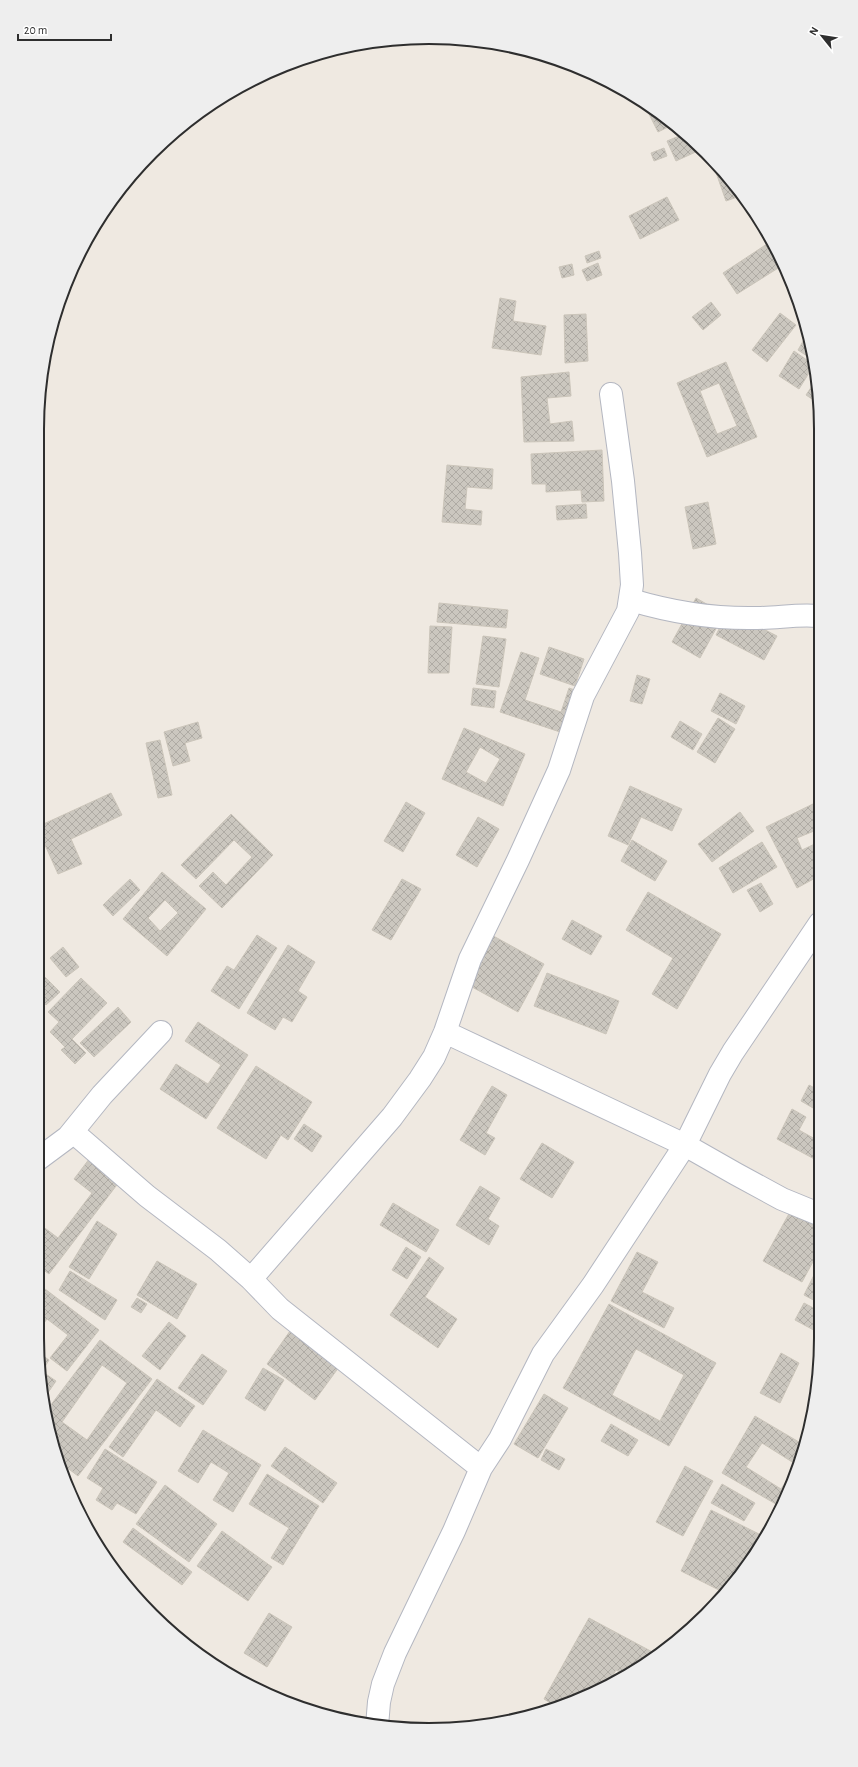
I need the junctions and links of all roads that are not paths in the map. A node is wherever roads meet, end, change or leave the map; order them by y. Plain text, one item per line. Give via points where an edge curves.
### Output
1 (611, 394) dead end
2 (631, 600) junction
3 (814, 616) edge
4 (814, 932) edge
5 (161, 1032) dead end
6 (446, 1032) junction
7 (73, 1132) junction
8 (685, 1145) junction
9 (44, 1155) edge
10 (814, 1212) edge
11 (251, 1279) junction
12 (481, 1468) junction
13 (378, 1720) edge

1 - 2 street via 627,526
2 - 3 street via 659,609 699,615 756,618
2 - 6 street via 628,611 584,696 559,770 544,805 470,959
4 - 8 street via 733,1052
5 - 7 street via 102,1094
6 - 8 street
6 - 11 street via 427,1068 392,1117
7 - 9 street
7 - 11 street via 147,1196 218,1250
8 - 10 street via 782,1199
8 - 12 street via 543,1354 500,1439
11 - 12 street via 280,1309
12 - 13 street via 454,1531 395,1653 383,1684

